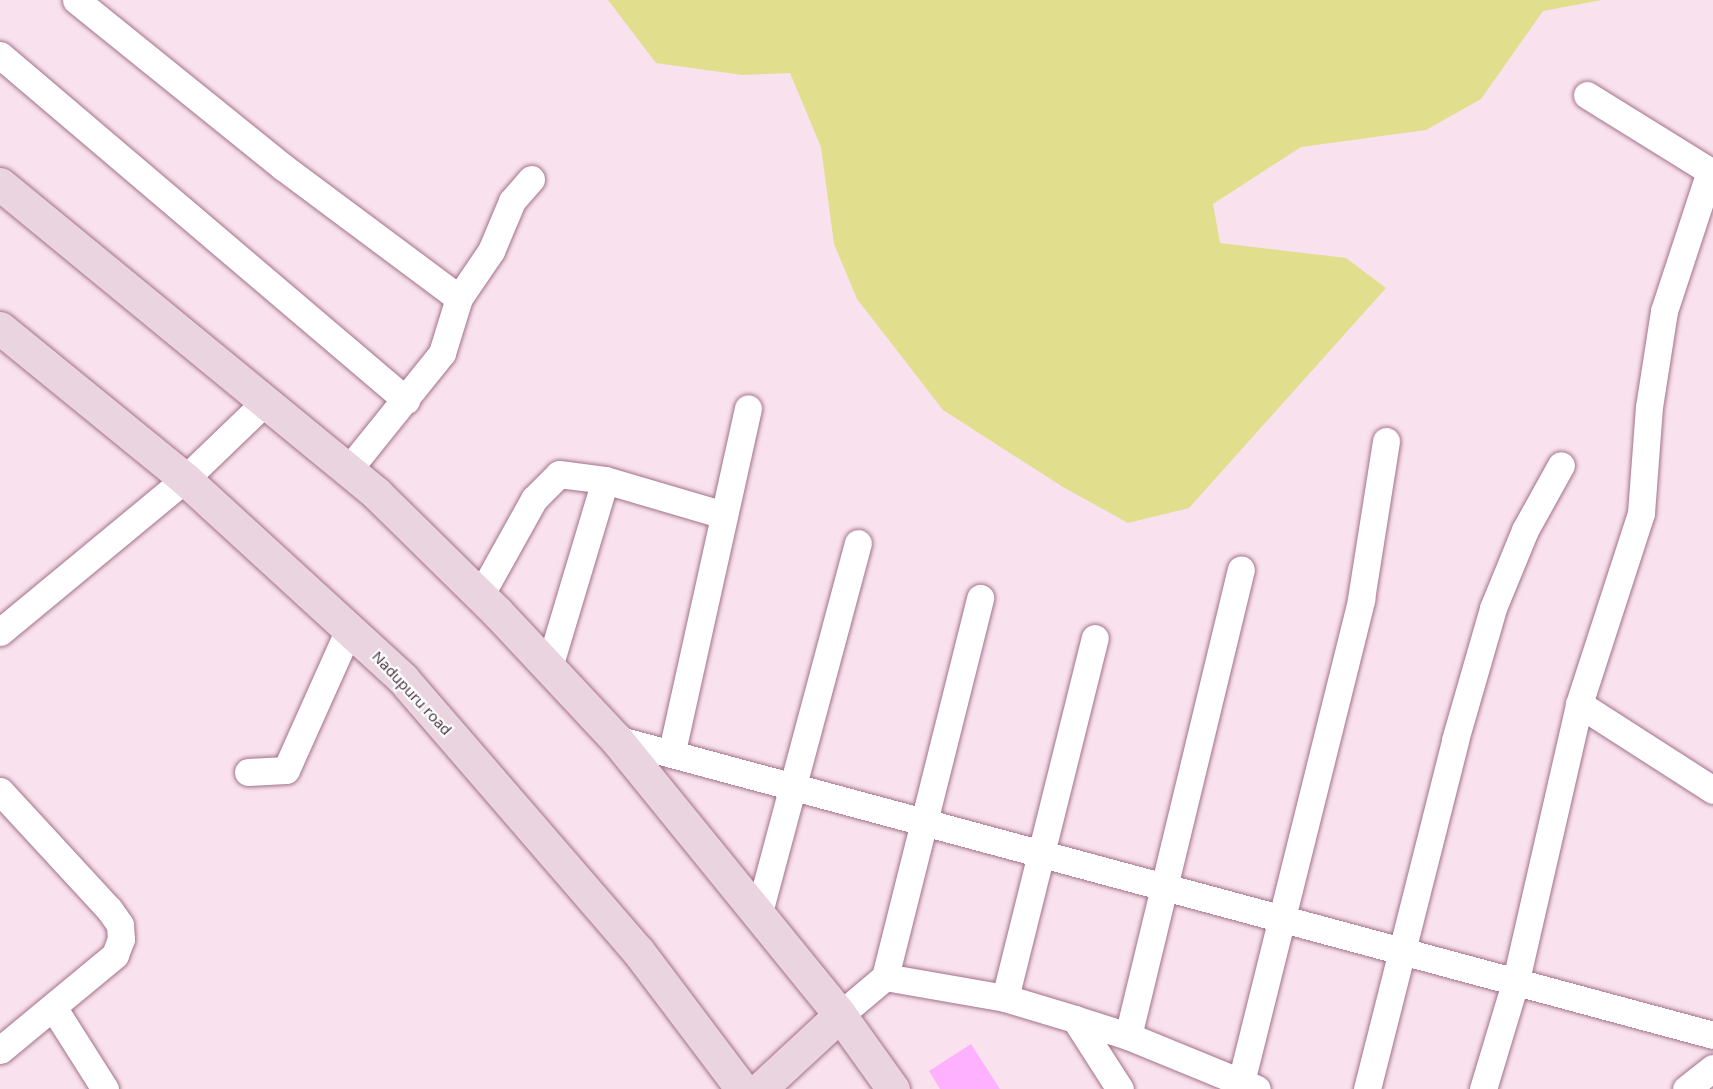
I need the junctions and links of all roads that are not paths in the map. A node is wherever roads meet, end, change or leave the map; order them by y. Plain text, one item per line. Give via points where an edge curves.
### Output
1 (76, 0) edge
2 (0, 55) edge
3 (1587, 95) dead end
4 (1712, 172) edge
5 (531, 179) dead end
6 (0, 184) edge
7 (459, 298) junction
8 (0, 328) edge
9 (406, 400) junction
10 (265, 402) junction
11 (748, 408) dead end
12 (1386, 441) dead end
13 (1561, 465) dead end
14 (348, 470) junction
15 (185, 479) junction
16 (604, 480) junction
17 (724, 515) junction
18 (858, 543) dead end
19 (1241, 569) dead end
20 (480, 596) junction
21 (980, 598) dead end
22 (349, 629) junction
23 (0, 632) edge
24 (1095, 638) dead end
25 (549, 667) junction
26 (1579, 704) junction
27 (616, 739) junction
28 (672, 751) junction
29 (248, 772) dead end
30 (795, 784) junction
31 (1713, 790) edge
32 (0, 791) edge
33 (925, 819) junction
34 (1042, 851) junction
35 (1164, 884) junction
36 (758, 916) junction
37 (1283, 917) junction
38 (1400, 948) junction
39 (885, 977) junction
40 (1516, 980) junction
41 (1005, 998) junction
42 (53, 1006) junction
43 (840, 1015) junction
44 (1075, 1019) junction
45 (1713, 1035) edge
46 (1128, 1036) junction
47 (2, 1043) edge
48 (1713, 1068) edge
49 (1249, 1086) edge
50 (105, 1089) edge
51 (742, 1089) edge
52 (760, 1089) edge
53 (893, 1089) edge
54 (1120, 1089) edge
55 (1367, 1089) edge
56 (1483, 1089) edge
57 (1686, 1089) edge

1 - 7 street via 283,167
2 - 9 street
3 - 4 street
4 - 26 street via 1664,311 1649,407 1641,513
5 - 7 street via 512,201 491,251
6 - 10 street
7 - 9 street via 442,353
8 - 15 street, Nadupuru road
9 - 14 street
10 - 14 street
10 - 15 street
11 - 17 street
12 - 37 street via 1361,599
13 - 38 street via 1525,530 1493,608
14 - 20 street
15 - 22 street, Nadupuru road
15 - 23 street
16 - 17 street
16 - 20 street via 560,474 546,483
16 - 25 street
17 - 28 street
18 - 30 street
19 - 35 street
20 - 25 street
21 - 33 street
22 - 29 street via 286,770
22 - 51 street, Nadupuru road via 403,679 638,951
24 - 34 street
25 - 27 street
26 - 31 street
26 - 40 street
27 - 28 street
27 - 36 street
28 - 30 street
30 - 33 street
30 - 36 street
32 - 42 street via 120,925 122,939 115,955
33 - 34 street
33 - 39 street
34 - 35 street
34 - 41 street
35 - 37 street
35 - 46 street
36 - 43 street
37 - 38 street
37 - 49 street
38 - 40 street
38 - 55 street
39 - 41 street
39 - 43 street
40 - 45 street
40 - 56 street
41 - 44 street
42 - 47 street
42 - 50 street
43 - 52 street
43 - 53 street
44 - 46 street
44 - 54 street
46 - 49 street
48 - 57 street

